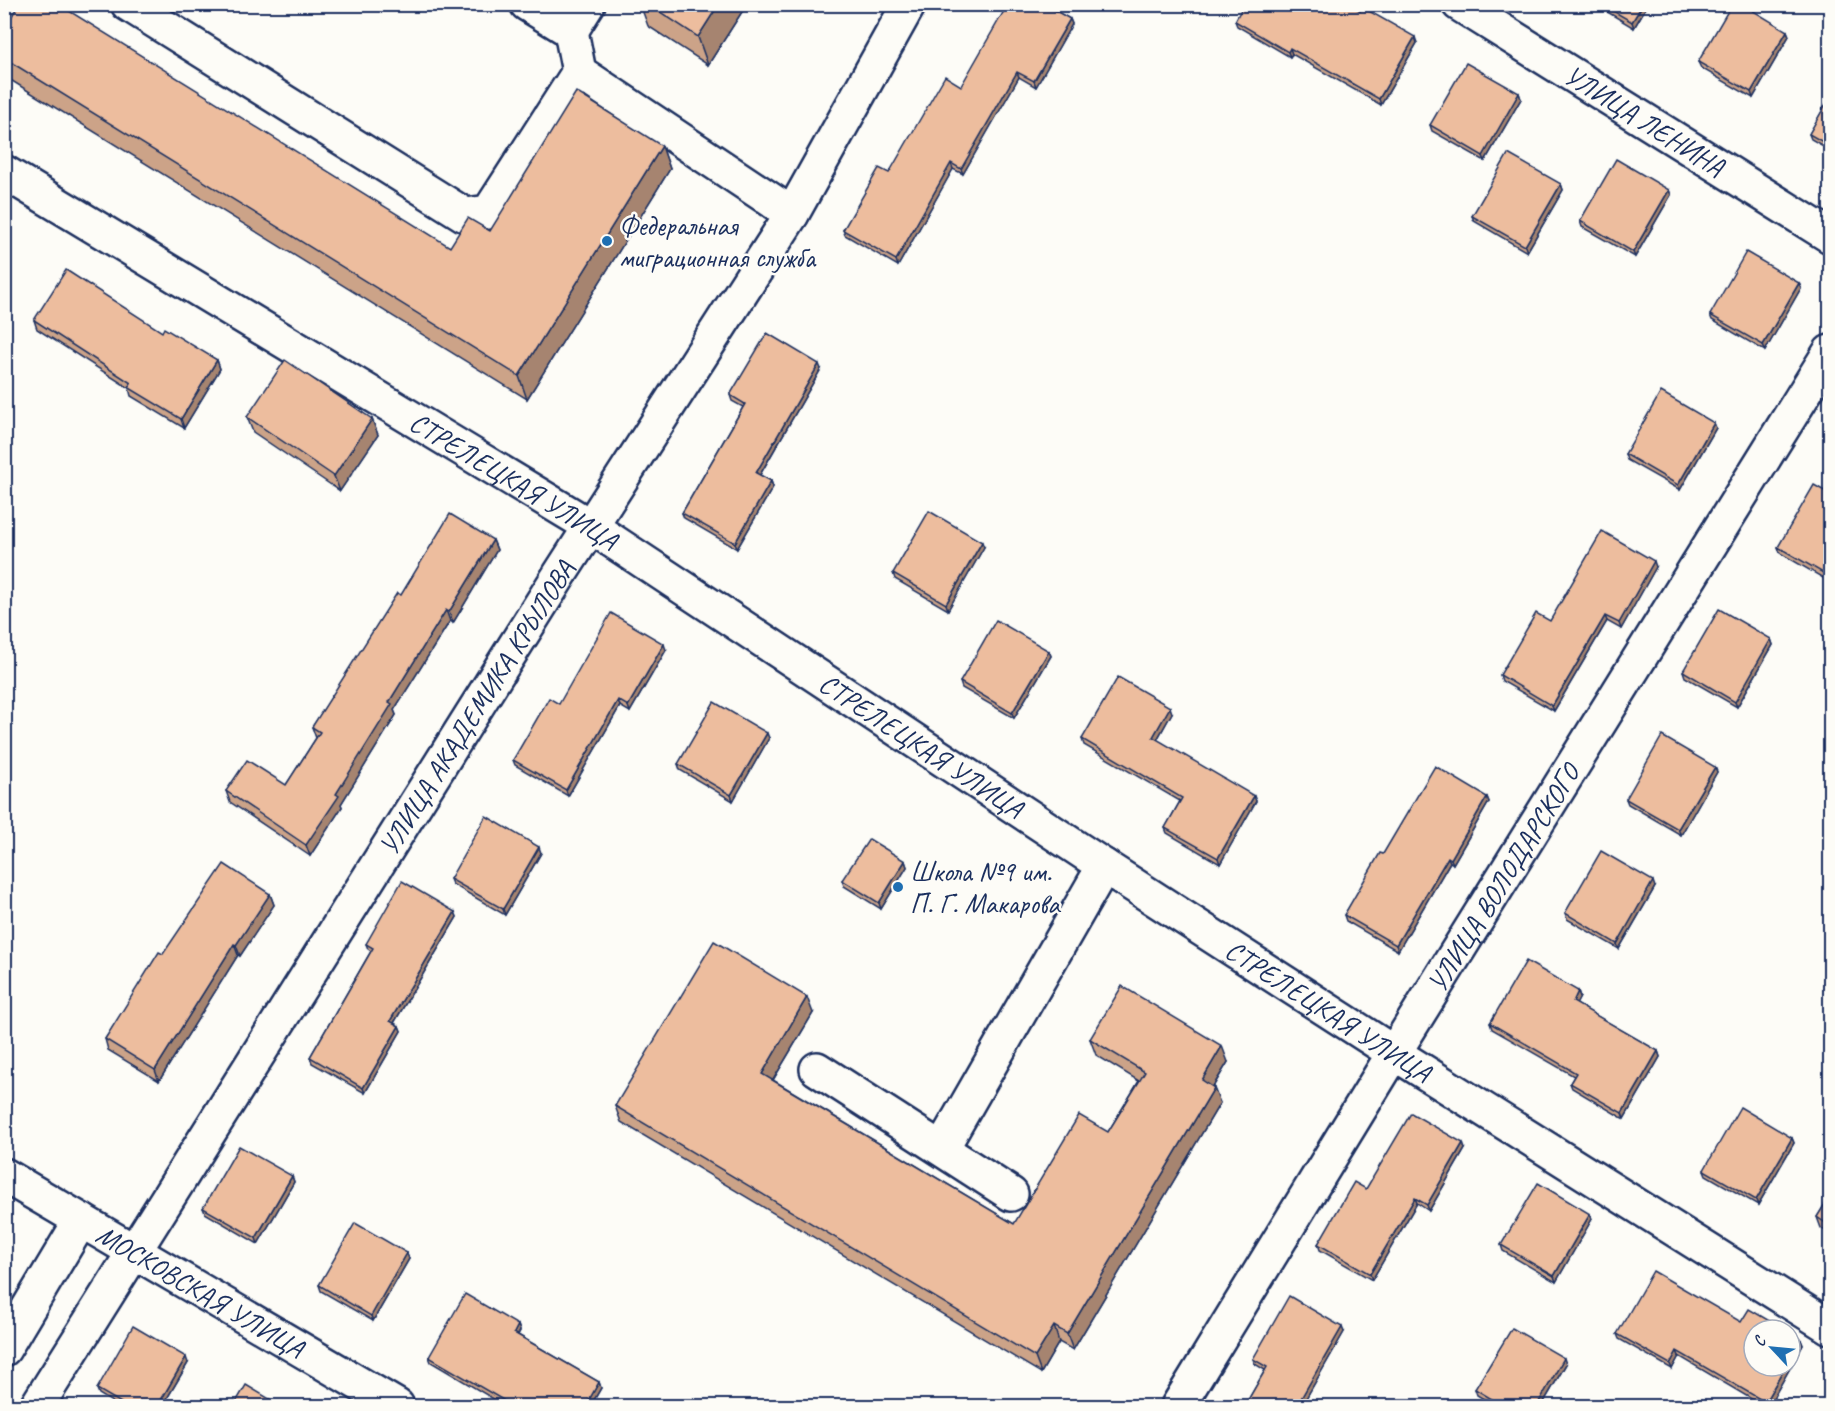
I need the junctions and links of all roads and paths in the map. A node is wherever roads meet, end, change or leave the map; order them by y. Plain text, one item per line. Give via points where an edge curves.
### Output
1 (16, 4) edge
2 (128, 4) edge
3 (527, 4) edge
4 (588, 4) edge
5 (909, 4) edge
6 (1459, 4) edge
7 (4, 22) edge
8 (571, 31) junction
9 (579, 72) junction
10 (4, 172) edge
11 (792, 214) junction
12 (1830, 236) edge
13 (1830, 352) edge
14 (590, 526) junction
15 (1104, 866) junction
16 (1394, 1053) junction
17 (817, 1069) dead end
18 (942, 1148) junction
19 (4, 1175) edge
20 (1011, 1194) dead end
21 (81, 1220) junction
22 (135, 1250) junction
23 (1830, 1327) edge
24 (4, 1349) edge
25 (37, 1407) edge
26 (397, 1407) edge
27 (1178, 1407) edge

1 - 7 street
2 - 9 street via 465,215 489,212
3 - 8 street
4 - 8 street
5 - 11 street, УЛИЦА АКАДЕМИКА КРЫЛОВА
6 - 12 street, УЛИЦА ЛЕНИНА
8 - 9 street
9 - 11 street
10 - 14 street, СТРЕЛЕЦКАЯ УЛИЦА
11 - 14 street, УЛИЦА АКАДЕМИКА КРЫЛОВА
13 - 16 street, УЛИЦА ВОЛОДАРСКОГО
14 - 15 street, СТРЕЛЕЦКАЯ УЛИЦА
14 - 22 street, УЛИЦА АКАДЕМИКА КРЫЛОВА
15 - 16 street, СТРЕЛЕЦКАЯ УЛИЦА
15 - 18 street
16 - 23 street, СТРЕЛЕЦКАЯ УЛИЦА
16 - 27 street, УЛИЦА ВОЛОДАРСКОГО
17 - 18 street
18 - 20 street
19 - 21 street, МОСКОВСКАЯ УЛИЦА
21 - 22 street, МОСКОВСКАЯ УЛИЦА
21 - 24 street
22 - 25 street, УЛИЦА АКАДЕМИКА КРЫЛОВА
22 - 26 street, МОСКОВСКАЯ УЛИЦА

